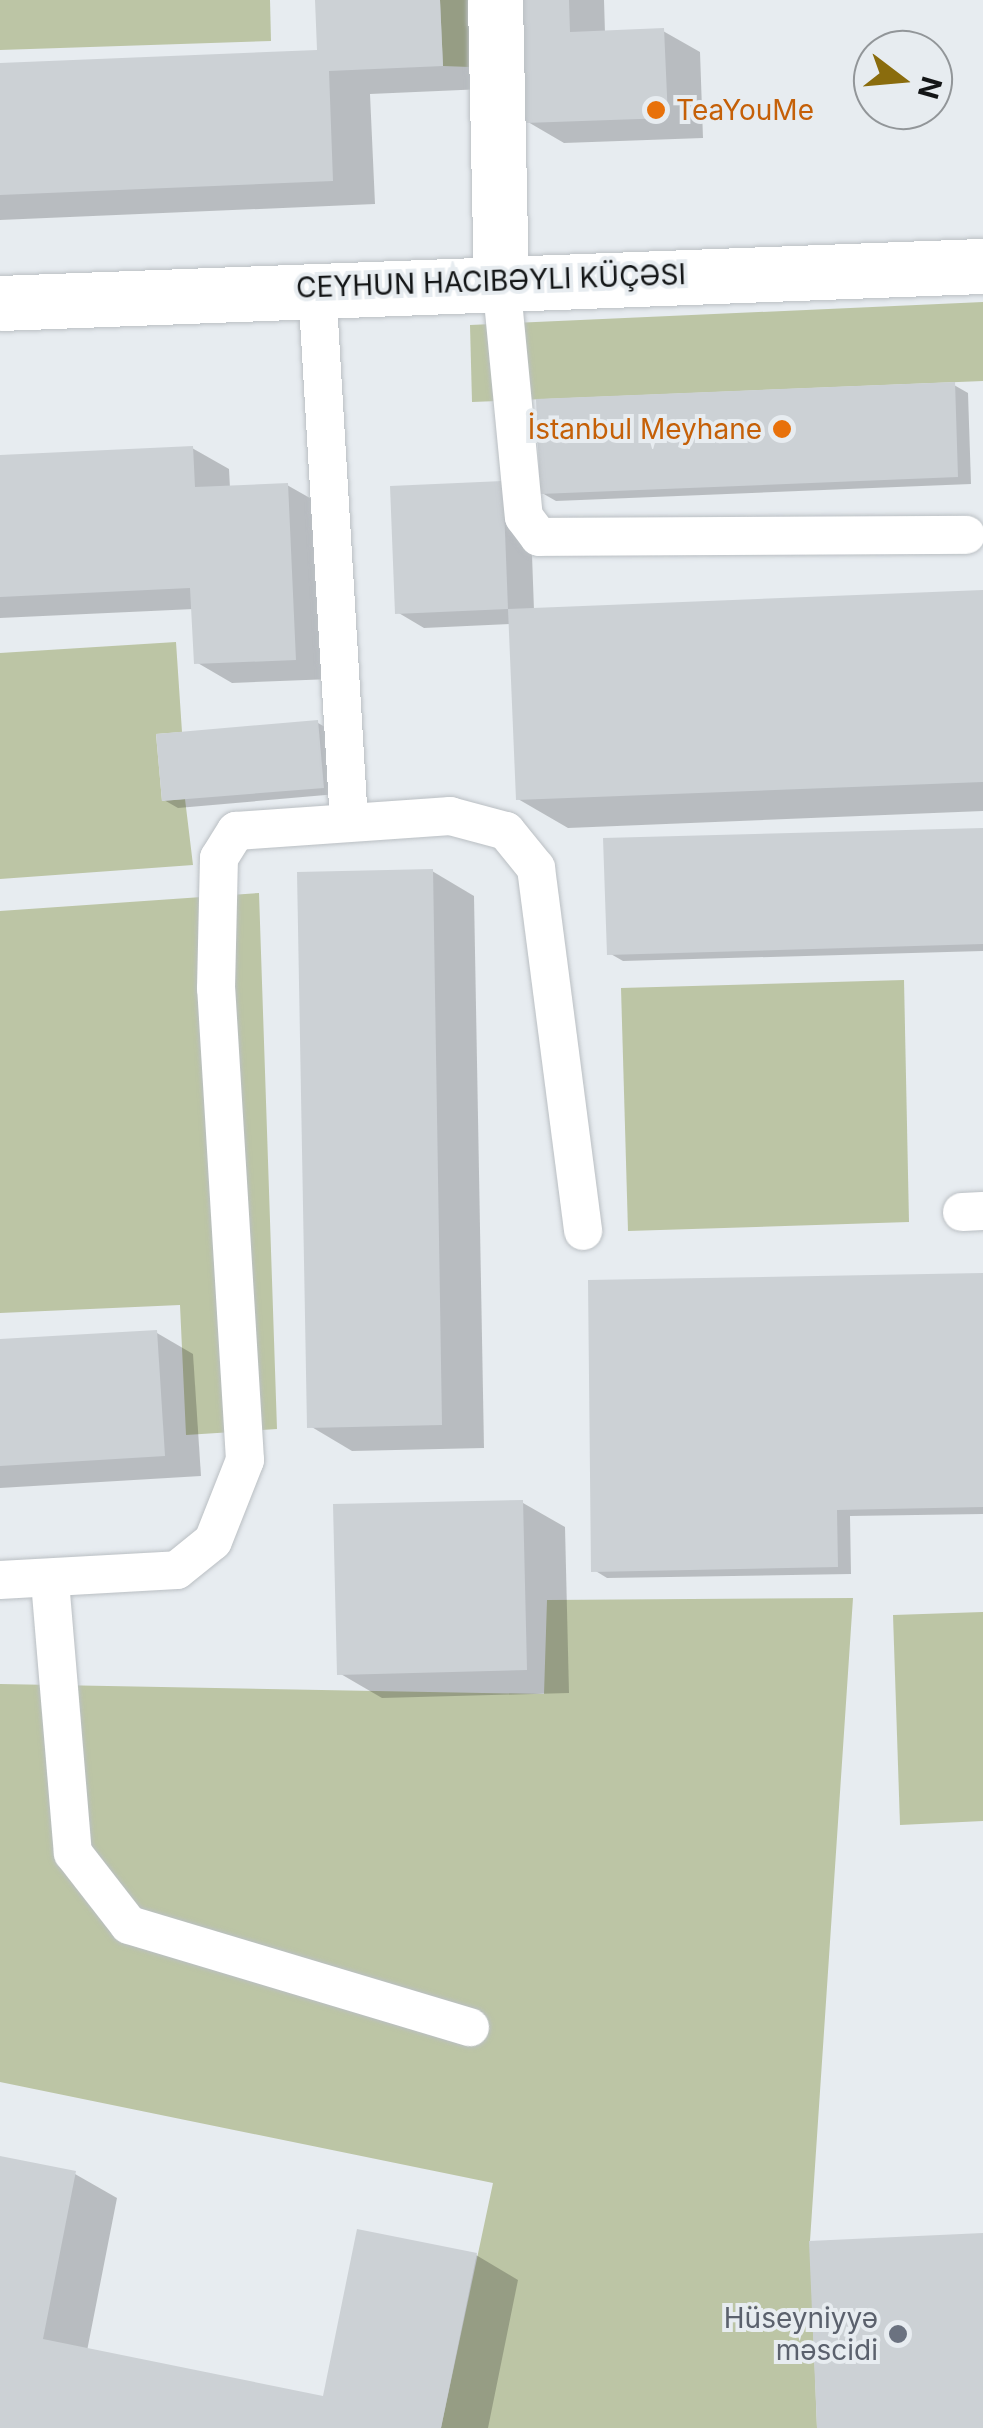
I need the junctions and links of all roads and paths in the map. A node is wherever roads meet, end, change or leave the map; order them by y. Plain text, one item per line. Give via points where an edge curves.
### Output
1 (494, 0) edge
2 (983, 266) edge
3 (501, 280) junction
4 (317, 287) junction
5 (0, 303) edge
6 (966, 536) dead end
7 (349, 822) junction
8 (583, 1231) dead end
9 (0, 1580) edge
10 (50, 1581) junction
11 (470, 2028) dead end

1 - 3 main road
2 - 3 main road
3 - 4 main road
3 - 6 lane via 524,517 539,537
4 - 5 main road
4 - 7 lane
7 - 8 lane via 450,816 506,832 536,868
7 - 10 lane via 236,831 218,858 216,990 245,1460 233,1496 213,1541 177,1570
9 - 10 lane
10 - 11 lane via 73,1854 129,1924

